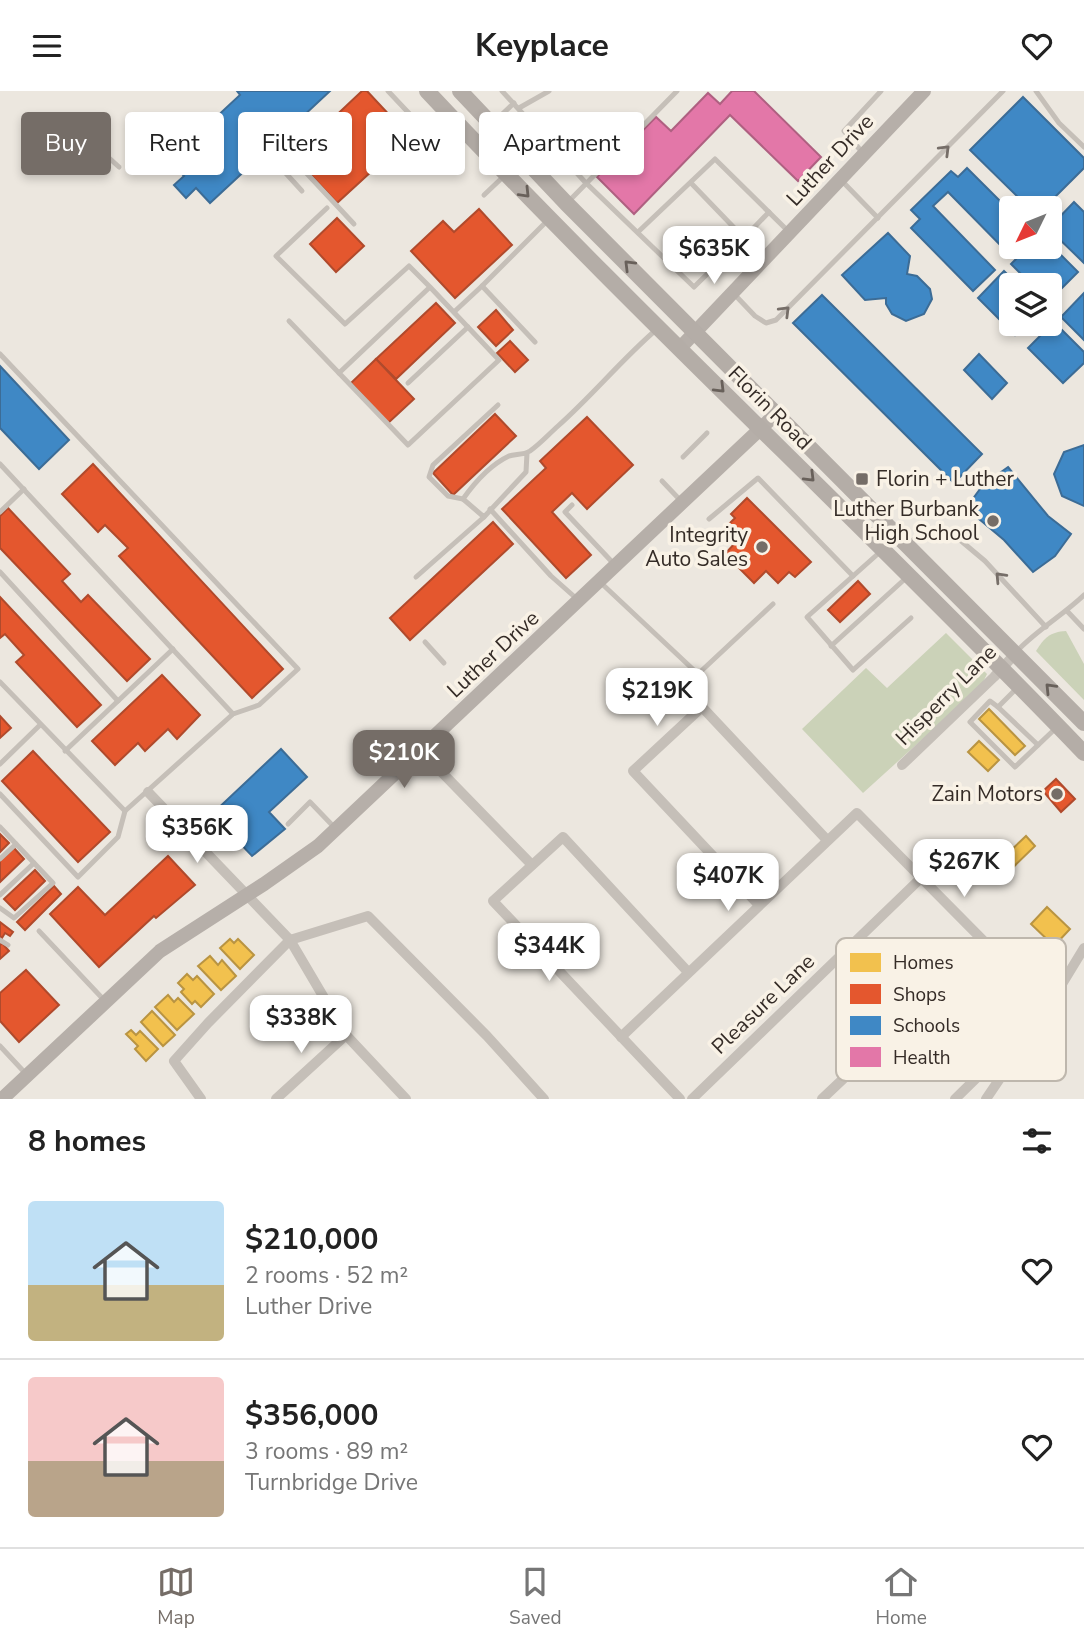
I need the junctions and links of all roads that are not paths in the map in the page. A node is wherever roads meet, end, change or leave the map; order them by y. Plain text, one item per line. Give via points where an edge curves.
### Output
1 (388, 91) edge
2 (427, 91) edge
3 (448, 91) edge
4 (502, 91) edge
5 (549, 91) edge
6 (677, 91) edge
7 (881, 91) edge
8 (924, 91) edge
9 (1003, 91) edge
10 (1036, 91) edge
11 (466, 97) edge
12 (514, 103) junction
13 (519, 108) junction
14 (408, 112) edge
15 (480, 112) edge
16 (505, 112) edge
17 (1084, 148) edge
18 (479, 152) edge
19 (864, 154) junction
20 (111, 160) edge
21 (119, 167) dead end
22 (287, 175) edge
23 (308, 175) edge
24 (505, 175) edge
25 (507, 175) edge
26 (540, 175) edge
27 (841, 179) junction
28 (585, 182) junction
29 (691, 183) junction
30 (302, 191) dead end
31 (484, 195) dead end
32 (566, 203) junction
33 (327, 208) dead end
34 (769, 212) junction
35 (878, 218) junction
36 (550, 219) junction
37 (354, 224) dead end
38 (638, 232) junction
39 (790, 233) junction
40 (744, 238) junction
41 (482, 286) junction
42 (430, 287) junction
43 (733, 292) junction
44 (454, 311) junction
45 (289, 321) dead end
46 (468, 327) junction
47 (659, 327) junction
48 (695, 330) junction
49 (535, 342) dead end
50 (680, 348) junction
51 (0, 354) edge
52 (339, 373) junction
53 (408, 383) dead end
54 (498, 405) dead end
55 (777, 413) junction
56 (761, 429) junction
57 (707, 433) dead end
58 (527, 453) junction
59 (683, 457) dead end
60 (0, 464) edge
61 (662, 481) dead end
62 (24, 489) junction
63 (463, 499) junction
64 (683, 503) junction
65 (572, 505) dead end
66 (490, 509) junction
67 (0, 512) edge
68 (484, 517) junction
69 (709, 519) dead end
70 (907, 543) junction
71 (883, 550) junction
72 (616, 566) junction
73 (0, 572) edge
74 (853, 576) junction
75 (909, 576) junction
76 (416, 577) dead end
77 (600, 582) junction
78 (1084, 595) edge
79 (579, 601) junction
80 (773, 604) dead end
81 (1067, 611) junction
82 (911, 618) dead end
83 (1046, 627) junction
84 (1084, 629) edge
85 (425, 642) dead end
86 (831, 646) junction
87 (173, 649) junction
88 (1016, 653) junction
89 (444, 663) dead end
90 (1001, 667) junction
91 (0, 682) edge
92 (1019, 686) junction
93 (118, 701) junction
94 (998, 707) junction
95 (233, 714) junction
96 (1084, 723) edge
97 (40, 725) junction
98 (1058, 726) junction
99 (1038, 745) junction
100 (65, 751) junction
101 (421, 751) junction
102 (1084, 753) edge
103 (0, 764) edge
104 (902, 765) dead end
105 (148, 792) junction
106 (0, 794) edge
107 (125, 811) junction
108 (288, 824) dead end
109 (0, 827) edge
110 (337, 829) junction
111 (827, 840) junction
112 (16, 844) junction
113 (0, 859) edge
114 (34, 863) junction
115 (532, 865) junction
116 (922, 879) junction
117 (246, 894) junction
118 (0, 895) edge
119 (758, 904) junction
120 (0, 908) edge
121 (39, 931) dead end
122 (860, 938) edge
123 (982, 938) edge
124 (0, 940) edge
125 (290, 940) junction
126 (8, 945) dead end
127 (1084, 948) edge
128 (836, 961) edge
129 (688, 972) junction
130 (1066, 978) edge
131 (105, 1002) junction
132 (346, 1035) junction
133 (621, 1037) junction
134 (0, 1046) edge
135 (27, 1075) junction
136 (841, 1081) edge
137 (973, 1081) edge
138 (998, 1081) edge
139 (5, 1098) edge
140 (278, 1098) edge
141 (201, 1099) edge
142 (406, 1099) edge
143 (544, 1099) edge
144 (681, 1099) edge
145 (692, 1099) edge
146 (822, 1099) edge
147 (954, 1099) edge
148 (986, 1099) edge

1 - 14 lane
2 - 18 main road, Florin Road via 451,129
3 - 11 main road, Florin Road via 458,101
4 - 12 lane
5 - 13 lane
6 - 28 lane
7 - 19 lane via 844,131
8 - 19 street, Luther Drive
35 -> 9 lane
10 - 17 lane
11 - 15 main road, Florin Road
12 - 13 lane
12 - 16 lane
13 - 28 lane
19 - 27 street, Luther Drive
20 - 21 lane
22 - 30 lane
23 - 37 lane
24 - 31 lane
25 -> 36 main road, Florin Road
26 - 32 main road, Florin Road
27 - 35 lane
27 - 39 street, Luther Drive
28 - 32 lane
28 - 38 lane
29 - 34 lane via 715,159
29 - 38 lane
29 - 40 lane
48 -> 32 main road, Florin Road
33 - 42 lane via 276,256 345,324 409,266
34 - 39 lane
34 - 40 lane
43 -> 35 lane via 755,316 766,323 776,320
36 - 41 lane
36 - 47 main road, Florin Road
38 - 40 lane via 694,287
39 - 43 street, Luther Drive
41 - 44 lane
41 - 49 lane
42 - 44 lane
42 - 52 lane
43 - 48 street, Luther Drive
44 - 46 lane
45 - 52 lane
46 - 52 lane via 499,360 408,445
46 - 53 lane
47 - 50 main road, Florin Road
47 - 58 lane
48 - 50 street, Luther Drive
48 - 55 main road, Florin Road
50 -> 56 main road, Florin Road
51 - 95 lane via 298,669 259,705
54 - 63 lane via 433,465 429,477 448,496
55 - 56 street, Luther Drive
55 - 70 main road, Florin Road
56 - 64 street, Luther Drive
56 -> 71 main road, Florin Road
57 - 59 lane
58 - 63 lane via 497,462
58 - 66 lane via 526,473
60 - 62 lane
61 - 64 lane
62 - 67 lane
62 - 87 lane
63 - 68 lane
64 - 72 street, Luther Drive
65 - 72 lane via 565,512
66 - 68 lane
66 - 79 lane
68 - 76 lane
69 - 74 lane via 758,478
83 -> 70 lane via 985,561 954,535 934,529
70 - 88 main road, Florin Road
71 - 74 lane
71 - 75 main road, Florin Road
72 - 77 street, Luther Drive
73 - 93 lane
74 - 86 lane via 807,617
75 - 86 lane
75 - 90 main road, Florin Road
77 - 79 street, Luther Drive
77 - 80 lane via 698,674
78 - 81 lane
79 - 101 street, Luther Drive
81 - 83 lane
81 - 84 lane
82 - 86 lane via 853,670
83 - 88 lane
85 - 89 lane
87 - 93 lane
87 - 95 lane
88 - 90 street, Hisperry Lane
96 -> 88 main road, Florin Road
90 - 92 main road, Florin Road
90 - 104 street, Hisperry Lane
91 - 97 lane
92 - 94 lane
92 - 98 main road, Florin Road
93 - 100 lane
94 - 99 lane
94 - 99 lane via 990,701 970,722 1015,767
95 - 105 lane
97 - 100 lane
97 - 103 lane
98 - 99 lane
98 - 102 main road, Florin Road
100 - 107 lane
101 - 110 street, Luther Drive
101 - 115 street
105 - 107 lane
105 - 117 street
106 - 107 lane via 78,877 118,837
108 - 110 lane via 310,802
109 - 112 lane
110 - 117 street, Luther Drive via 295,864
111 - 116 street via 857,813
111 - 119 street
111 - 119 street via 702,707 633,771
112 - 113 lane
112 - 114 lane
114 - 118 lane
114 - 120 lane via 53,883 14,918
115 - 129 street via 563,837
115 - 133 street via 493,901
116 - 122 street, Pleasure Lane
116 - 123 street
117 - 125 street
117 - 131 street, Luther Drive via 160,951
119 - 129 street
121 - 131 lane
124 - 126 lane
125 - 132 street
125 - 141 street via 174,1061
125 - 143 street via 368,916
127 - 130 street
128 - 145 street, Pleasure Lane
129 - 133 street
131 - 135 street, Luther Drive
132 - 140 street
132 - 142 street
133 - 144 street
134 - 135 lane
135 - 139 street, Luther Drive
136 - 146 street
137 - 147 street
138 - 148 street

